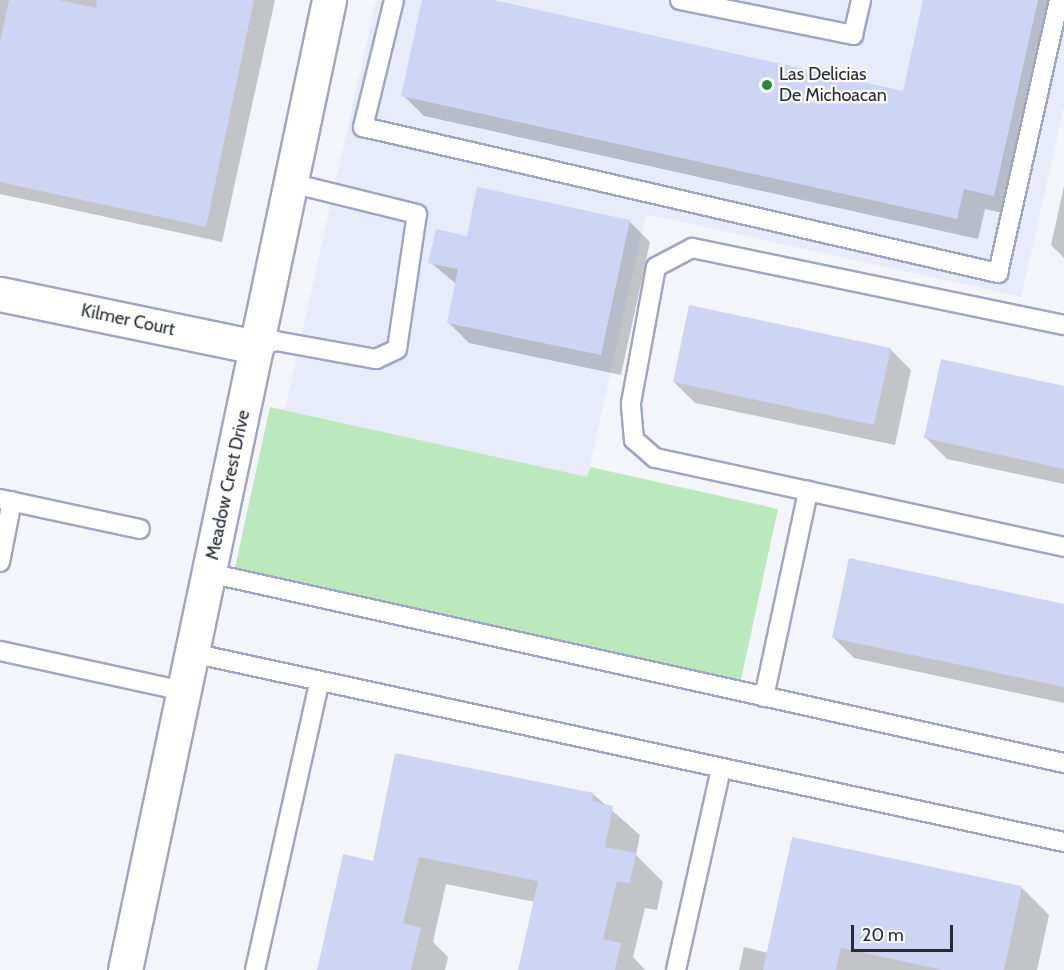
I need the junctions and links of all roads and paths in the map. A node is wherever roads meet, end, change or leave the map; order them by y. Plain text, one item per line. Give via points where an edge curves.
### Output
1 (329, 0) edge
2 (394, 0) edge
3 (680, 0) edge
4 (861, 0) edge
5 (1059, 0) edge
6 (291, 183) junction
7 (0, 294) edge
8 (1064, 326) edge
9 (257, 347) junction
10 (808, 491) junction
11 (6, 500) edge
12 (140, 529) dead end
13 (1064, 547) edge
14 (0, 562) edge
15 (209, 573) junction
16 (0, 651) edge
17 (192, 653) junction
18 (320, 683) junction
19 (184, 692) junction
20 (764, 696) junction
21 (1064, 763) edge
22 (721, 769) junction
23 (1064, 842) edge
24 (125, 970) edge
25 (255, 970) edge
26 (676, 970) edge

1 - 6 street, Meadow Crest Drive
2 - 5 lane via 363,127 998,273
3 - 4 lane via 853,35
6 - 9 street, Meadow Crest Drive
6 - 9 lane via 417,214 397,349 376,359 276,341
7 - 9 street, Kilmer Court
8 - 10 lane via 692,248 656,267 631,403 634,440 655,458
9 - 15 street, Meadow Crest Drive
10 - 13 lane
10 - 20 lane
11 - 12 lane
11 - 14 lane
15 - 17 street, Meadow Crest Drive
15 - 20 lane
16 - 19 lane
17 - 18 lane
17 - 19 street, Meadow Crest Drive
18 - 22 lane
18 - 25 lane
19 - 24 street, Meadow Crest Drive
20 - 21 lane
22 - 23 lane
22 - 26 lane

